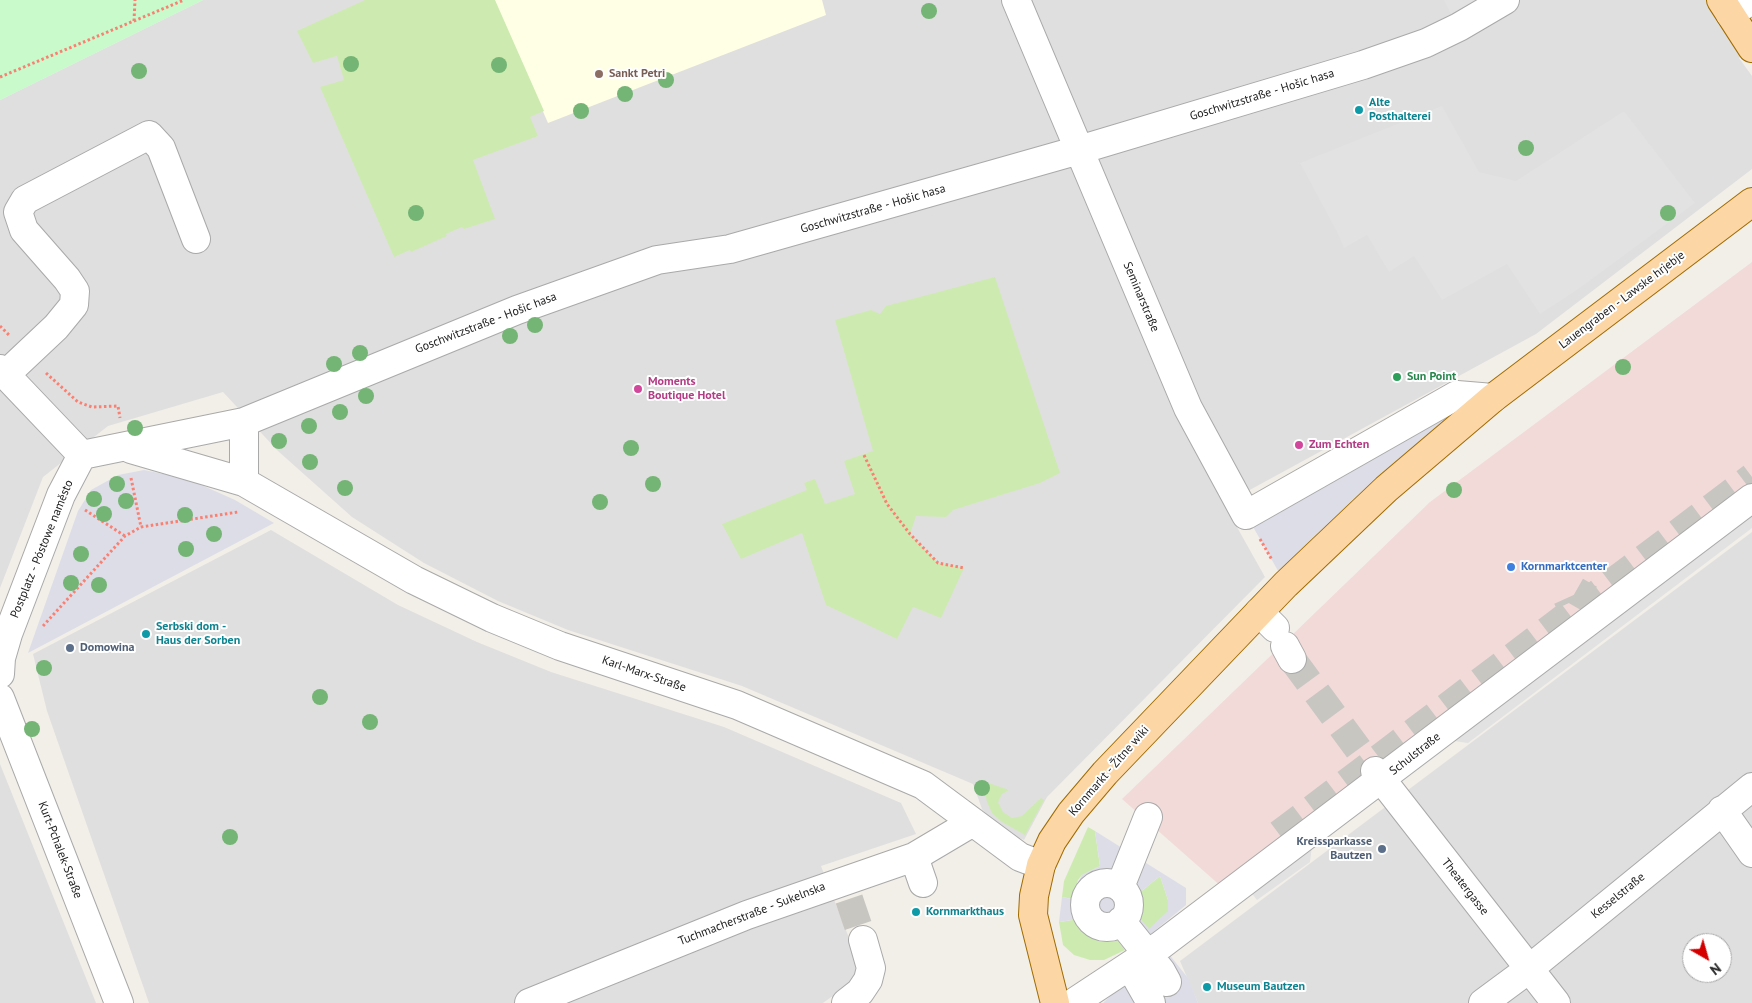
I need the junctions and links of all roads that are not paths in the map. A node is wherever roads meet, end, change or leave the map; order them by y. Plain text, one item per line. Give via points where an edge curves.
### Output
1 (1016, 0) edge
2 (1505, 0) edge
3 (1734, 5) edge
4 (1752, 48) edge
5 (1078, 150) junction
6 (1752, 202) edge
7 (196, 239) dead end
8 (3, 372) edge
9 (1493, 398) junction
10 (244, 422) junction
11 (82, 455) junction
12 (127, 460) junction
13 (244, 482) junction
14 (1752, 498) edge
15 (1286, 584) joint
16 (0, 674) edge
17 (0, 698) edge
18 (1372, 767) junction
19 (1752, 787) edge
20 (1722, 810) junction
21 (1148, 817) dead end
22 (973, 822) junction
23 (1279, 834) tunnel mouth
24 (1752, 853) edge
25 (914, 857) junction
26 (1042, 866) junction
27 (1247, 881) junction
28 (922, 883) dead end
29 (1120, 887) junction
30 (1121, 921) junction
31 (863, 940) tunnel mouth
32 (1139, 960) junction
33 (1528, 969) junction
34 (1167, 994) edge
35 (119, 1003) edge
36 (529, 1003) edge
37 (846, 1003) edge
38 (1055, 1003) edge
39 (1073, 1003) edge
40 (1483, 1003) edge
41 (1556, 1003) edge

1 - 5 street, Seminarstraße
2 - 5 street, Goschwitzstraße - Hošic hasa via 1459,27 1408,49
3 - 4 main road
5 - 9 street, Seminarstraße via 1188,408 1246,515 1457,395
5 - 10 street, Goschwitzstraße - Hošic hasa via 730,249 657,260 517,310
6 - 9 main road, Lauengraben - Lawske hrjebje
7 - 8 street via 161,148 149,135 25,200 18,212 24,230 67,279 75,291 74,304 56,327
8 - 11 street
9 - 15 main road, Lauengraben - Lawske hrjebje via 1386,489
10 - 12 street
10 - 13 street
11 - 12 street
11 - 16 street, Postplatz - Póstowe naměsto via 61,495 8,634
12 - 13 street
13 - 22 street, Karl-Marx-Straße via 414,580 492,618 560,646 737,705 923,785
14 - 18 street, Schulstraße
15 - 26 main road, Kornmarkt - Žitne wiki via 1278,636 1105,773 1052,841
17 - 35 street, Kurt-Pchalek-Straße
18 - 27 street, Schulstraße
18 - 33 street, Theatergasse
19 - 20 street, Kesselstraße
20 - 24 street
20 - 33 street, Kesselstraße
21 - 29 street
22 - 25 street, Tuchmacherstraße - Sukelnska
22 - 26 street, Karl-Marx-Straße via 1020,857
23 - 27 street
25 - 28 street
25 - 36 street, Tuchmacherstraße - Sukelnska via 846,890 738,918
26 - 38 main road, Kornmarkt - Žitne wiki via 1034,896 1034,915
27 - 32 street, Schulstraße
29 - 30 street via 1129,904
29 - 30 street via 1099,884 1086,902 1088,916 1100,926 1115,925
30 - 32 street
31 - 37 street via 871,968 868,980 860,992
32 - 34 street
32 - 39 street, Schulstraße
33 - 40 street, Kesselstraße
33 - 41 street, Theatergasse

